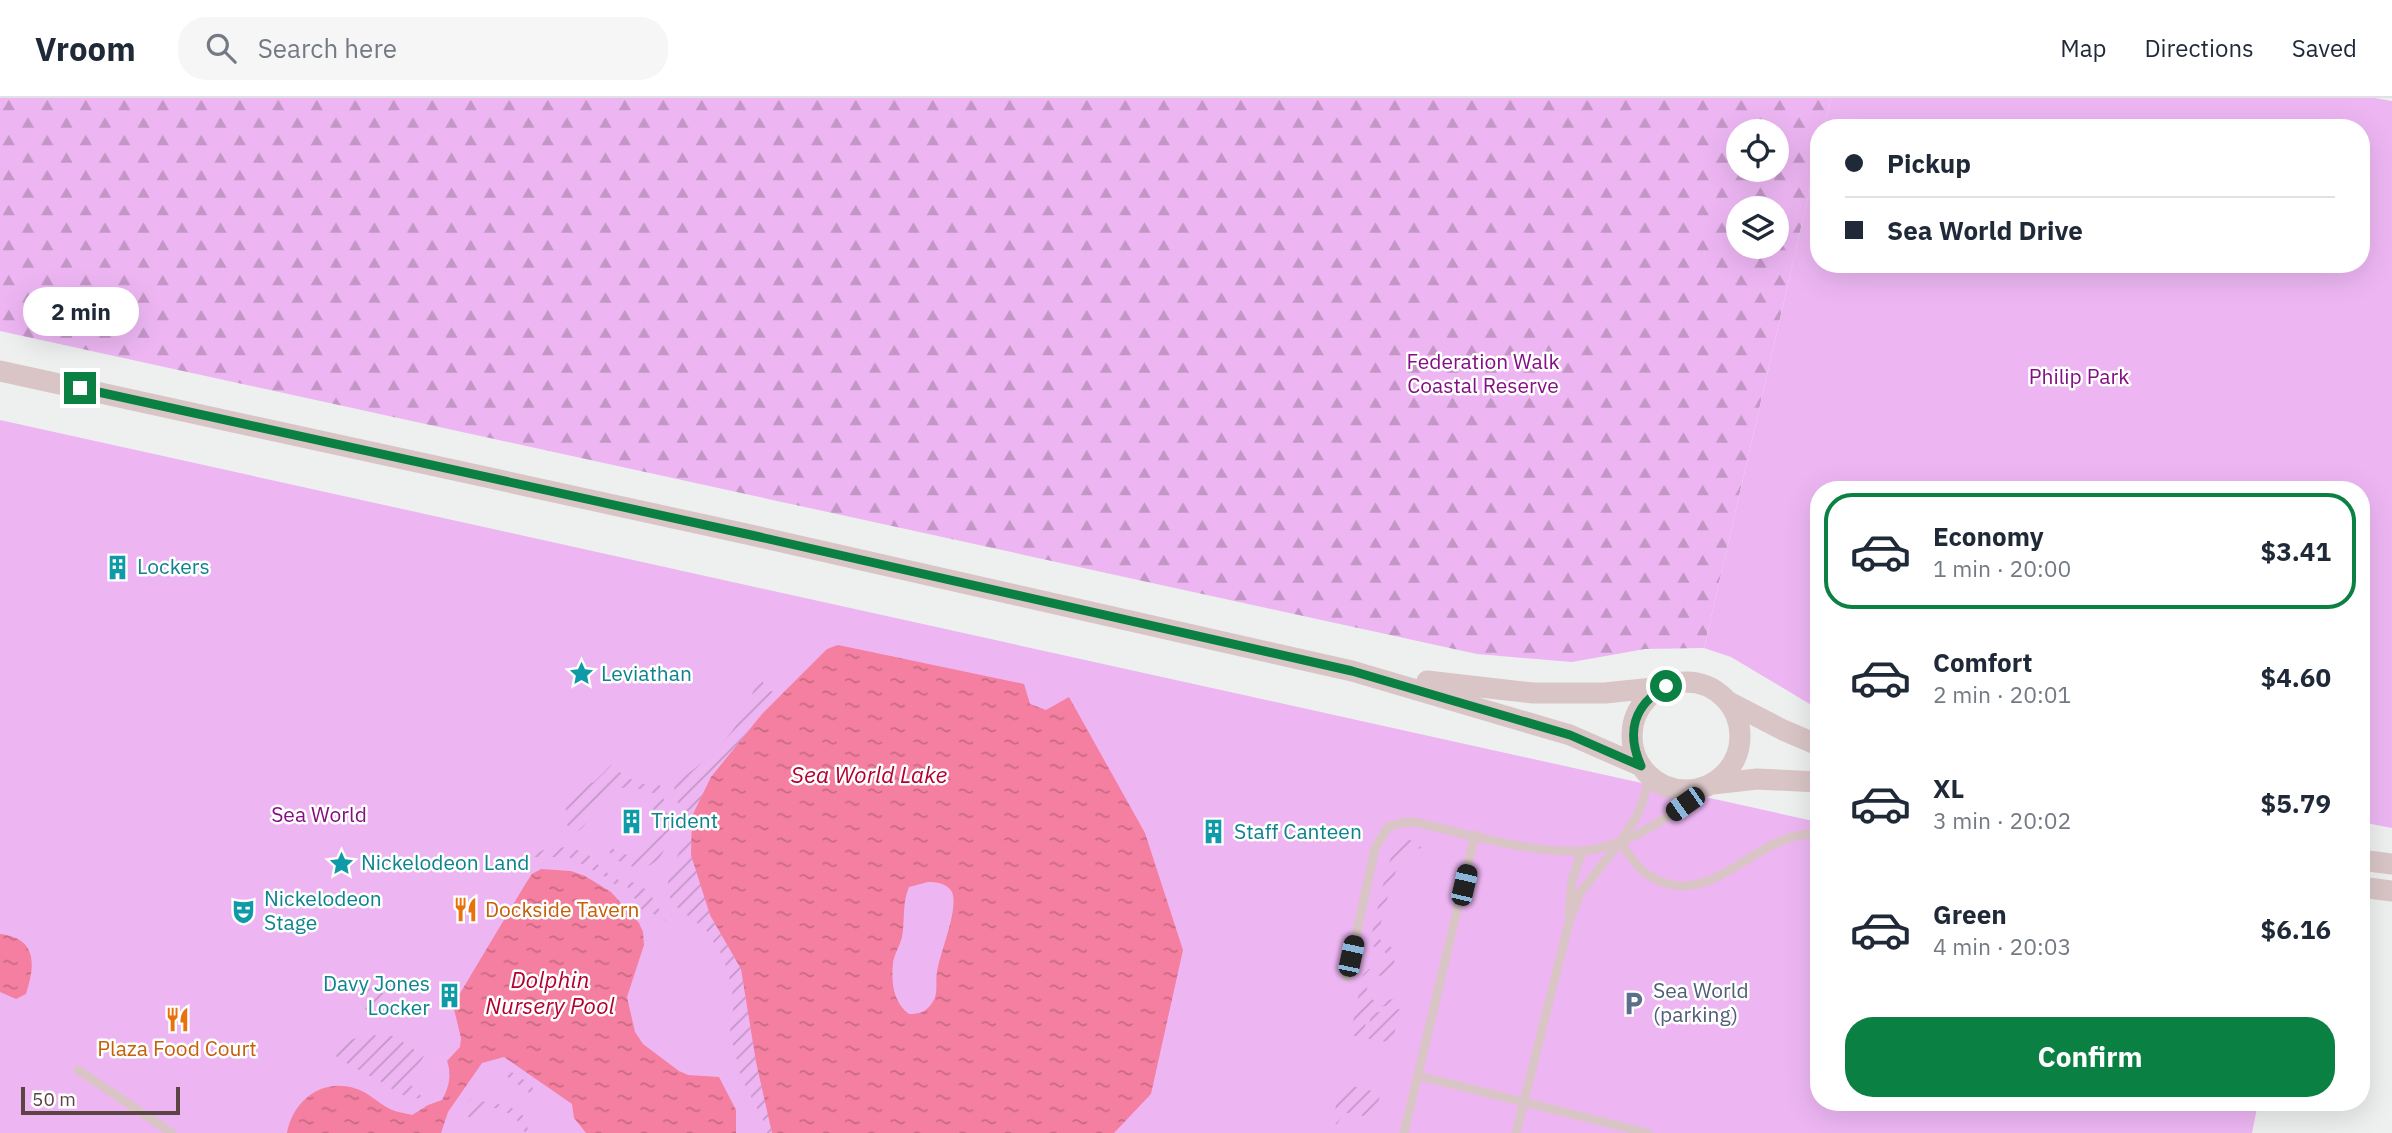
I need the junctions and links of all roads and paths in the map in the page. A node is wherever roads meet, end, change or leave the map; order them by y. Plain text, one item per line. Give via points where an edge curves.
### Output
1 (0, 371) edge
2 (1352, 671) junction
3 (1666, 686) junction
4 (1727, 701) junction
5 (1810, 742) edge
6 (1646, 772) junction
7 (1810, 782) edge
8 (1710, 785) junction
9 (1475, 835) junction
10 (1810, 835) edge
11 (1620, 842) junction
12 (1581, 851) junction
13 (2370, 861) edge
14 (2392, 864) edge
15 (2370, 888) edge
16 (2392, 891) edge
17 (1569, 922) junction
18 (1347, 977) dead end
19 (78, 1070) dead end
20 (1419, 1076) junction
21 (1524, 1102) junction
22 (172, 1133) edge
23 (1405, 1133) edge
24 (1516, 1133) edge
25 (1648, 1133) edge

1 - 2 street
2 - 3 street via 1533,693 1605,693
2 - 6 street via 1570,735
3 - 4 street via 1699,683
3 - 6 street via 1652,694 1635,720 1635,752
4 - 5 street
4 - 8 street via 1736,715 1739,748 1733,764
6 - 8 street via 1678,790
6 - 11 lane via 1637,816
7 - 8 street via 1757,779
8 - 11 lane via 1667,817
9 - 12 lane via 1531,848
9 - 18 lane via 1415,822 1388,827 1375,848
9 - 20 lane
10 - 11 lane via 1790,836 1718,876 1682,887 1643,871
11 - 12 lane
11 - 17 lane via 1580,893
12 - 17 lane via 1572,881
13 - 14 street
15 - 16 street
17 - 21 lane
19 - 22 lane
20 - 21 lane
20 - 23 lane
21 - 24 lane
21 - 25 lane

